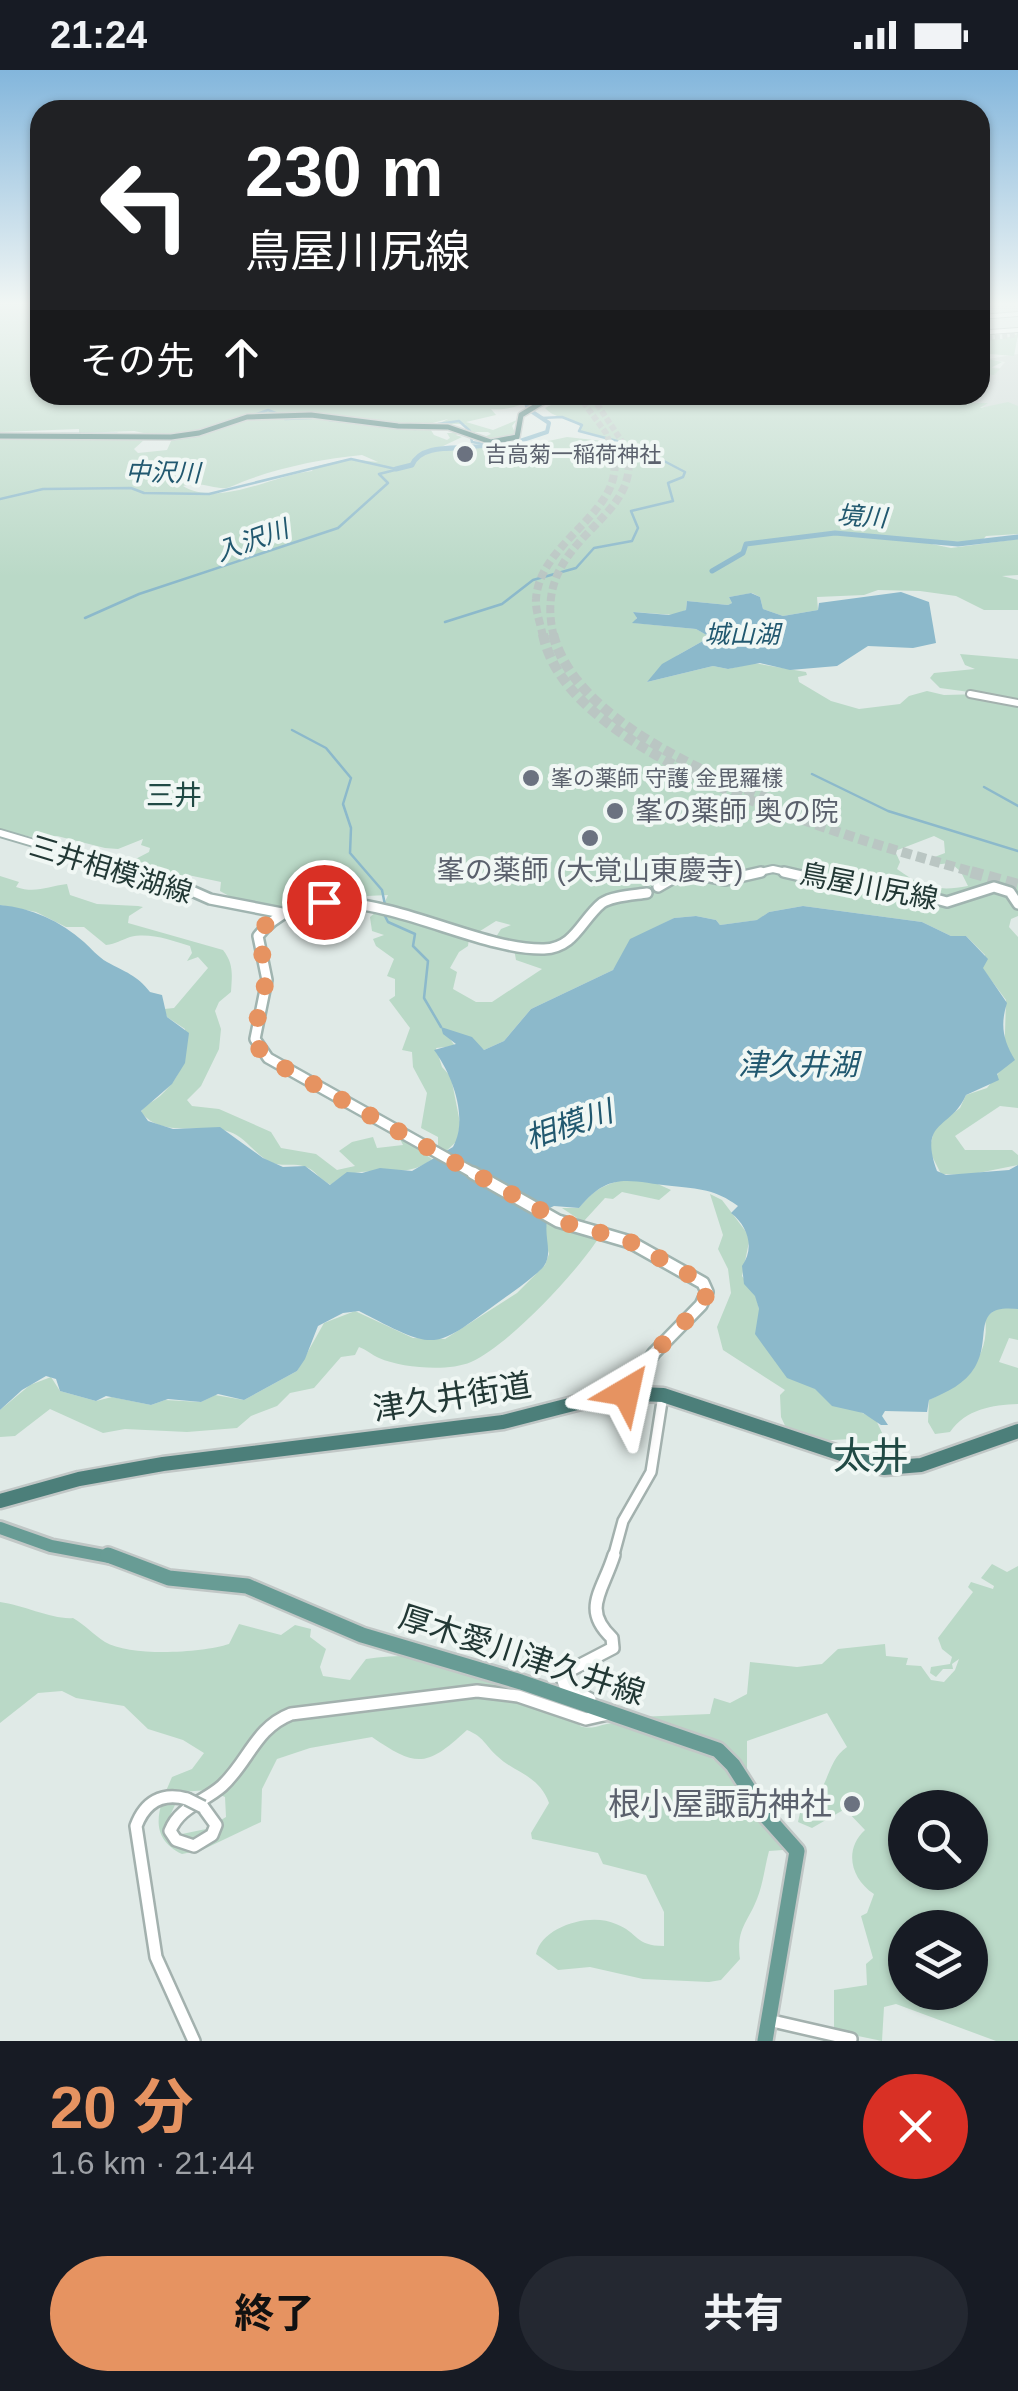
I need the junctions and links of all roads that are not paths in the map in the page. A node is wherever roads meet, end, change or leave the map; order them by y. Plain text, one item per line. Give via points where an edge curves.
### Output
1 (537, 405) edge
2 (4, 436) edge
3 (970, 694) dead end
4 (1018, 703) edge
5 (0, 832) edge
6 (658, 887) dead end
7 (647, 892) dead end
8 (1018, 904) edge
9 (282, 913) junction
10 (626, 1392) junction
11 (663, 1395) junction
12 (1018, 1431) edge
13 (0, 1500) edge
14 (0, 1528) edge
15 (614, 1716) junction
16 (766, 2019) junction
17 (848, 2038) edge
18 (194, 2041) edge
19 (765, 2041) edge

1 - 2 highway via 520,417 516,438 495,442 450,427 278,415 167,437
3 - 4 street
5 - 9 main road, 三井相模湖線 via 68,852 101,870 154,876 210,899
6 - 8 main road, 鳥屋川尻線 via 684,872 726,880 773,869 823,881 873,882 949,902 998,888
7 - 9 main road via 604,901 568,943 545,949 364,906 318,902
9 - 10 main road via 258,938 267,976 255,1030 258,1048 271,1060 544,1213 575,1229 632,1243 706,1288 702,1304
10 - 11 highway, 津久井街道
10 - 13 highway, 津久井街道 via 507,1422 163,1464
11 - 12 highway, 津久井街道 via 884,1468 922,1465
11 - 15 street via 651,1472 623,1521 593,1610 614,1646 561,1675 565,1686
14 - 15 main road, 厚木愛川津久井線 via 164,1576 247,1586 371,1638
15 - 16 main road, 厚木愛川津久井線 via 718,1750 742,1774 763,1813 794,1842 797,1860
15 - 18 street, bridge via 586,1719 518,1696 478,1691 291,1714 267,1723 229,1778 174,1820 170,1831 194,1846 212,1835 216,1825 203,1807 188,1799 170,1796 151,1802 136,1826 156,1957
16 - 17 street
16 - 19 main road, 厚木愛川津久井線

